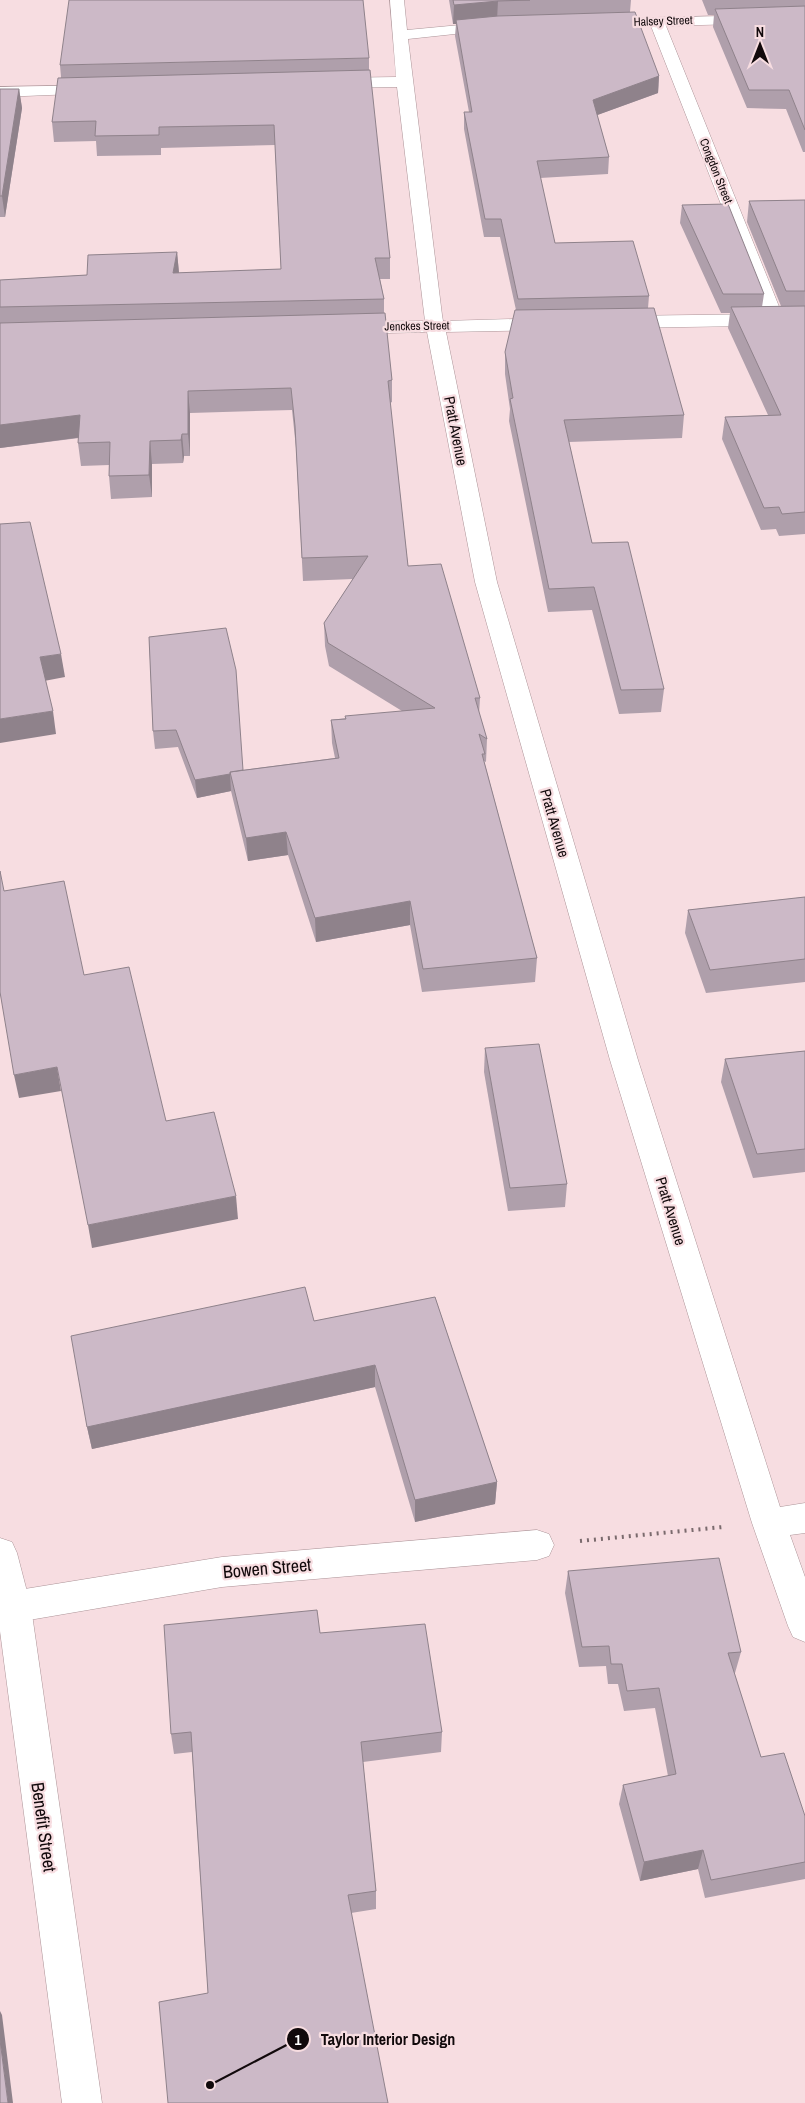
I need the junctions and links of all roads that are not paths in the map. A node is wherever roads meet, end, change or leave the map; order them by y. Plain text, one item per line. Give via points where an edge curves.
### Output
1 (397, 0) edge
2 (805, 18) edge
3 (656, 22) junction
4 (589, 23) edge
5 (506, 25) edge
6 (402, 35) junction
7 (404, 82) junction
8 (316, 84) edge
9 (109, 89) edge
10 (0, 92) edge
11 (805, 319) edge
12 (774, 320) junction
13 (565, 323) edge
14 (605, 323) edge
15 (435, 326) junction
16 (336, 328) edge
17 (805, 1518) edge
18 (769, 1523) junction
19 (537, 1545) road end
20 (0, 1553) edge
21 (7, 1608) edge
22 (805, 1626) edge
23 (82, 2103) edge

1 - 6 street, Pratt Avenue
2 - 3 street, Halsey Street via 722,13
3 - 4 street, Halsey Street
3 - 12 street, Congdon Street
5 - 6 street
6 - 7 street, Pratt Avenue
7 - 8 street
7 - 15 street, Pratt Avenue
9 - 10 street
11 - 12 street
12 - 14 street
13 - 15 street, Jenckes Street
15 - 16 street, Jenckes Street
15 - 18 street, Pratt Avenue via 486,582 624,1060
17 - 18 street
18 - 22 street, Pratt Avenue
19 - 21 street, Bowen Street via 222,1572
20 - 21 street, Benefit Street
21 - 23 street, Benefit Street

